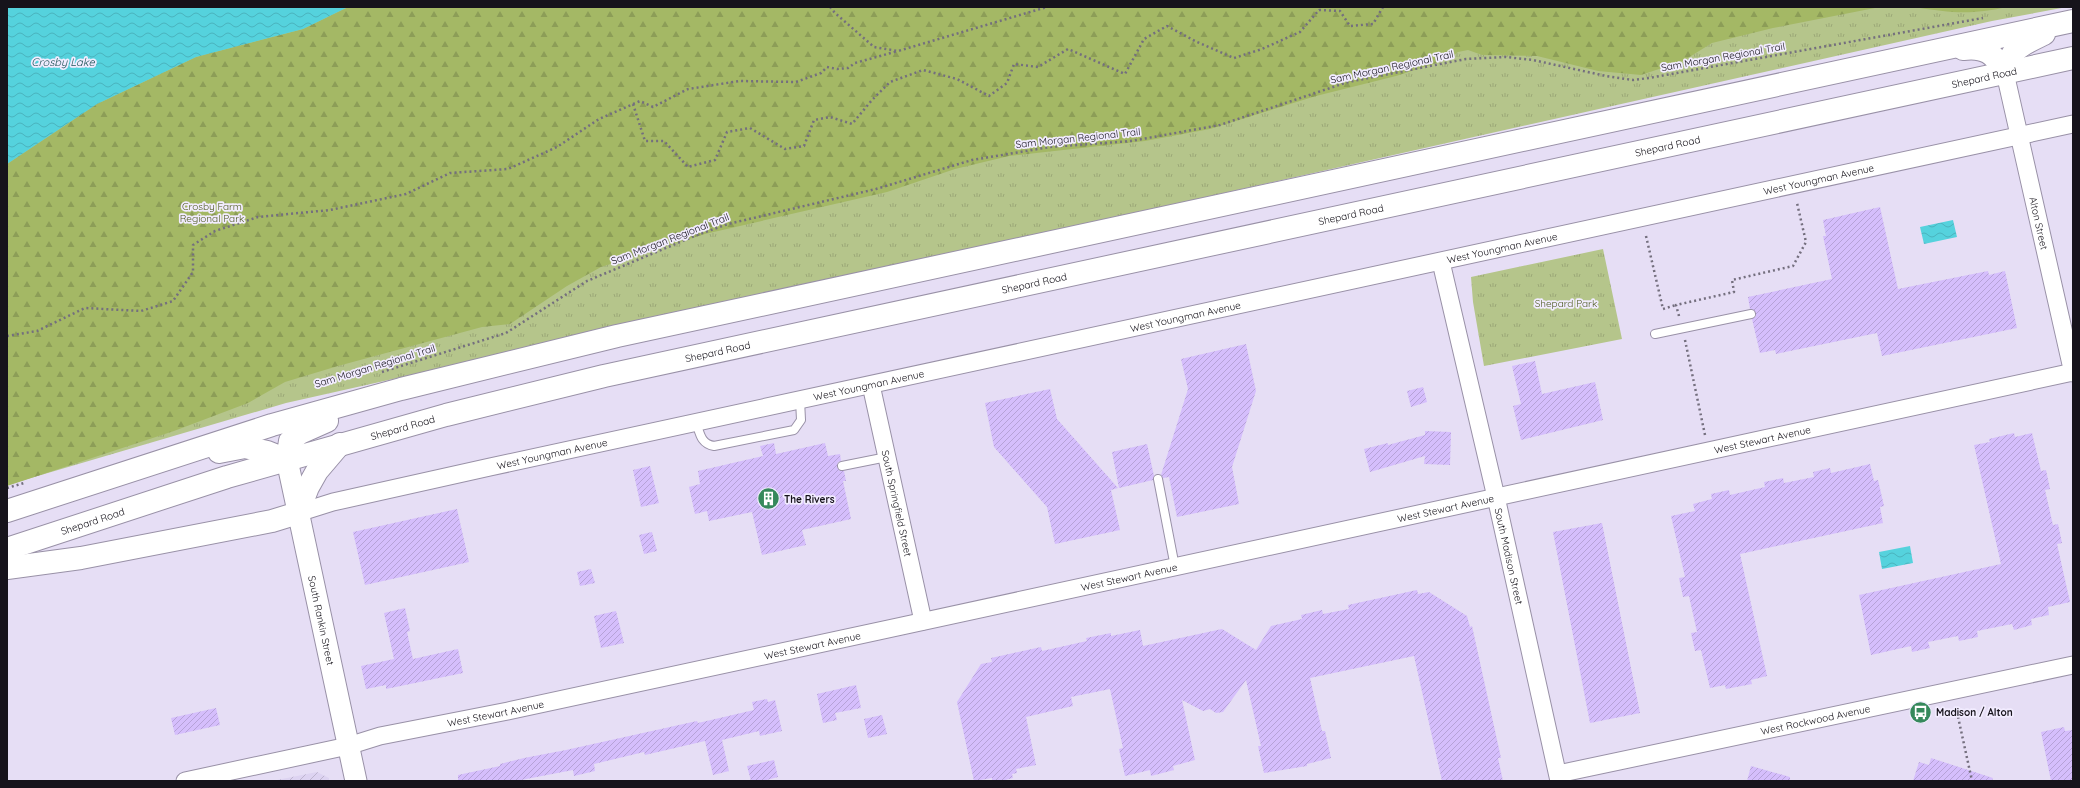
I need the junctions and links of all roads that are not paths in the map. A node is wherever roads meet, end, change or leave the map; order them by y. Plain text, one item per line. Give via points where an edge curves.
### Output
1 (2073, 22) edge
2 (2073, 58) edge
3 (1870, 65) junction
4 (2005, 73) junction
5 (2073, 124) edge
6 (2020, 136) junction
7 (1441, 262) junction
8 (1751, 314) dead end
9 (1656, 334) dead end
10 (2073, 372) edge
11 (871, 385) junction
12 (402, 389) junction
13 (800, 400) junction
14 (696, 422) junction
15 (340, 444) junction
16 (887, 457) junction
17 (287, 460) junction
18 (842, 466) dead end
19 (138, 467) junction
20 (1158, 479) dead end
21 (1496, 497) junction
22 (7, 511) edge
23 (298, 513) junction
24 (7, 549) edge
25 (1175, 567) junction
26 (7, 568) edge
27 (923, 621) junction
28 (2073, 665) edge
29 (348, 746) junction
30 (1558, 778) edge
31 (185, 781) edge
32 (356, 781) edge

1 - 3 highway
1 - 4 highway via 2019,48 2009,57
2 - 4 highway, Shepard Road
3 - 4 highway via 1980,48 1999,62
3 - 12 highway via 617,336
4 - 6 street, Alton Street
4 - 15 highway, Shepard Road via 604,376
5 - 6 street, West Youngman Avenue
6 - 7 street, West Youngman Avenue
6 - 10 street, Alton Street
7 - 11 street, West Youngman Avenue
7 - 21 street, South Madison Street
8 - 9 lane
10 - 21 street, West Stewart Avenue
11 - 13 street, West Youngman Avenue
11 - 16 street, South Springfield Street
12 - 17 highway via 300,433 290,442
12 - 19 highway via 272,425
13 - 14 street, West Youngman Avenue
13 - 14 lane via 802,420 794,430 714,446 703,441
14 - 23 street, West Youngman Avenue via 340,500
15 - 17 highway, Shepard Road
15 - 23 highway via 317,471
16 - 18 lane
16 - 27 street, South Springfield Street
17 - 19 highway via 245,447
17 - 23 street, South Rankin Street
17 - 24 highway, Shepard Road
19 - 22 highway
20 - 25 lane
21 - 25 street, West Stewart Avenue
21 - 30 street, South Madison Street
23 - 26 highway via 88,556
23 - 29 street, South Rankin Street
25 - 27 street, West Stewart Avenue
27 - 29 street, West Stewart Avenue via 380,736
28 - 30 street, West Rockwood Avenue
29 - 31 street, West Stewart Avenue
29 - 32 street, South Rankin Street

